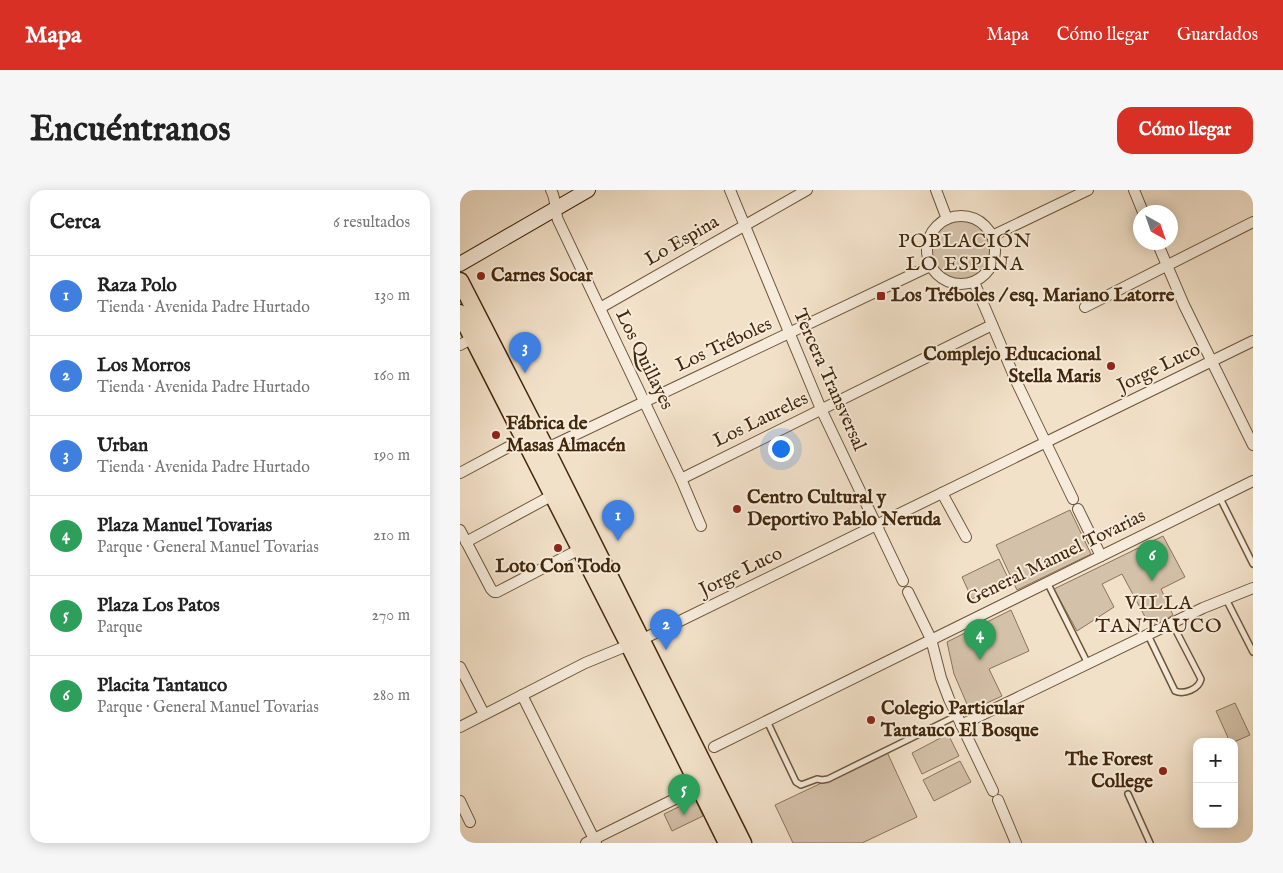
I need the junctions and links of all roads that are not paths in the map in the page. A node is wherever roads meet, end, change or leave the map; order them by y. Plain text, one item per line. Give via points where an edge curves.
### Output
1 (551, 190) edge
2 (588, 190) edge
3 (730, 190) edge
4 (807, 190) edge
5 (936, 190) edge
6 (1088, 190) edge
7 (1134, 190) edge
8 (1141, 205) edge
9 (556, 208) junction
10 (948, 219) junction
11 (1253, 222) edge
12 (745, 225) junction
13 (992, 236) junction
14 (1159, 250) edge
15 (460, 264) edge
16 (930, 266) junction
17 (1166, 266) junction
18 (460, 281) edge
19 (974, 282) junction
20 (1085, 307) dead end
21 (600, 308) junction
22 (460, 313) edge
23 (992, 325) junction
24 (789, 333) junction
25 (1253, 341) edge
26 (466, 342) edge
27 (1211, 362) junction
28 (644, 402) junction
29 (821, 409) junction
30 (530, 435) junction
31 (1046, 442) junction
32 (1253, 445) edge
33 (539, 452) junction
34 (460, 472) edge
35 (681, 479) junction
36 (1253, 481) edge
37 (942, 493) junction
38 (553, 495) junction
39 (1220, 497) junction
40 (1073, 499) dead end
41 (1078, 509) dead end
42 (701, 526) dead end
43 (876, 526) junction
44 (460, 530) edge
45 (966, 537) dead end
46 (466, 542) junction
47 (580, 549) junction
48 (1101, 556) junction
49 (1253, 564) edge
50 (903, 581) dead end
51 (1047, 582) junction
52 (1253, 588) edge
53 (908, 592) dead end
54 (1226, 599) junction
55 (1172, 623) junction
56 (1148, 635) junction
57 (931, 640) junction
58 (635, 642) junction
59 (1253, 652) edge
60 (1088, 664) junction
61 (460, 667) edge
62 (522, 694) junction
63 (484, 714) junction
64 (958, 720) junction
65 (767, 721) junction
66 (460, 726) edge
67 (714, 747) dead end
68 (699, 787) junction
69 (1128, 794) dead end
70 (460, 801) edge
71 (470, 822) dead end
72 (592, 842) edge
73 (727, 843) edge
74 (743, 843) edge
75 (1016, 843) edge
76 (1150, 843) edge

1 - 9 street, Los Quillayes
2 - 9 main road
3 - 12 street, Tercera Transversal
4 - 12 street, Lo Espina
5 - 10 street
6 - 13 street
7 - 8 street
9 - 15 main road
9 - 21 street, Los Quillayes via 558,220
10 - 13 street via 965,216 976,220 986,226
10 - 16 street via 938,225 929,239
11 - 17 street
12 - 21 street, Lo Espina
12 - 24 street, Tercera Transversal
13 - 19 street via 993,263
14 - 17 street
16 - 19 street via 949,282 961,285
16 - 24 street, Los Tréboles
17 - 20 street
17 - 27 street
18 - 30 main road
19 - 23 street
21 - 28 street, Los Quillayes
22 - 26 main road
23 - 29 street, Los Laureles
23 - 31 street
24 - 28 street, Los Tréboles
24 - 29 street, Tercera Transversal
25 - 27 street, Jorge Luco
26 - 30 main road
27 - 31 street, Jorge Luco
27 - 32 street
28 - 33 street, Los Tréboles
28 - 35 street, Los Quillayes
29 - 35 street, Los Laureles
29 - 43 street, Tercera Transversal
30 - 33 main road
30 - 34 street
31 - 37 street, Jorge Luco
31 - 40 street
33 - 38 main road
33 - 58 main road
35 - 42 street, Los Quillayes
36 - 39 street, General Manuel Tovarias
37 - 43 street, Jorge Luco
37 - 45 street
38 - 46 street
38 - 47 main road
39 - 48 street, General Manuel Tovarias
39 - 49 lane
41 - 48 street
43 - 50 street, Tercera Transversal
43 - 58 street, Jorge Luco
44 - 46 street
46 - 47 street via 494,592
47 - 58 main road
48 - 51 street, General Manuel Tovarias
51 - 57 street, General Manuel Tovarias
51 - 60 lane
52 - 54 street
53 - 57 street
54 - 55 street
54 - 59 lane
55 - 56 street
55 - 56 lane via 1201,679 1197,687 1182,693 1175,691
56 - 60 street
57 - 64 street via 941,678
57 - 65 street, General Manuel Tovarias
58 - 62 street, Jorge Luco
58 - 68 main road
58 - 74 main road
60 - 64 street
61 - 63 street
62 - 63 street, Jorge Luco
62 - 72 street
63 - 66 street, Jorge Luco
64 - 65 lane via 828,779 801,785 796,782
64 - 75 street
65 - 67 street, General Manuel Tovarias
68 - 72 street
68 - 73 main road
69 - 76 lane
70 - 71 street

